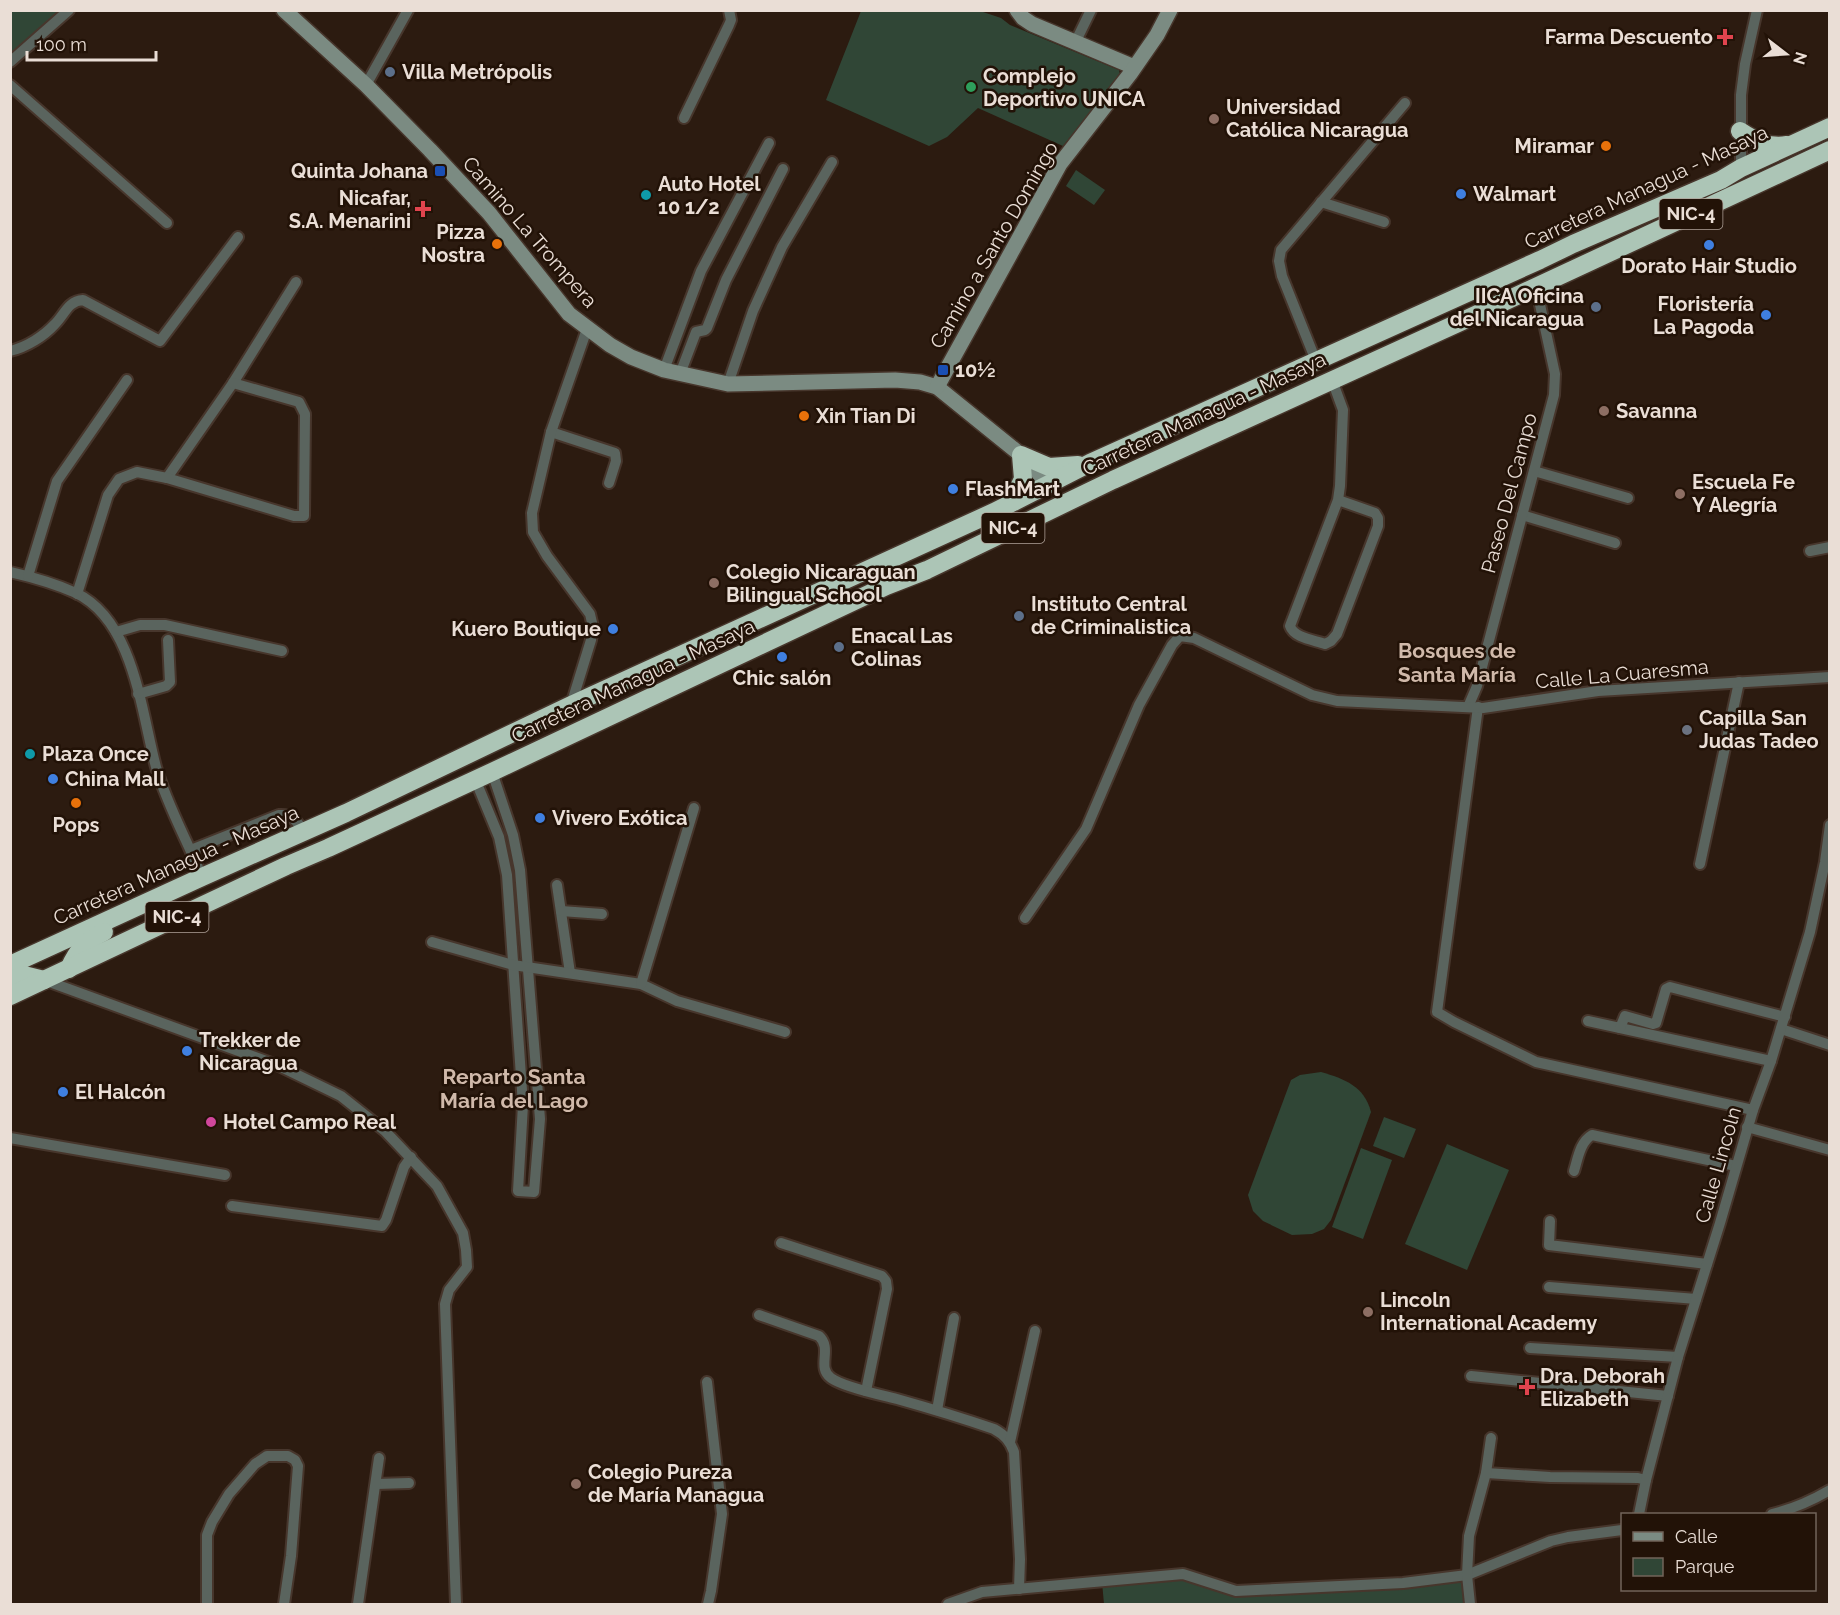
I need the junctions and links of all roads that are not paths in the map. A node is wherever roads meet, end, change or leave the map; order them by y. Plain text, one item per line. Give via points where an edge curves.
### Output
1 (69, 10) edge
2 (284, 10) edge
3 (408, 10) edge
4 (1017, 10) edge
5 (1091, 10) edge
6 (1170, 10) edge
7 (1757, 10) edge
8 (732, 14) edge
9 (1075, 43) junction
10 (10, 62) edge
11 (1134, 67) junction
12 (10, 85) edge
13 (366, 85) junction
14 (1405, 103) dead end
15 (684, 118) dead end
16 (1830, 127) edge
17 (1740, 131) junction
18 (768, 143) dead end
19 (1795, 144) junction
20 (1823, 153) edge
21 (832, 162) dead end
22 (1741, 168) junction
23 (783, 170) dead end
24 (1321, 202) junction
25 (1692, 214) junction
26 (1384, 222) dead end
27 (166, 223) dead end
28 (238, 237) dead end
29 (1573, 244) junction
30 (1540, 260) junction
31 (1580, 266) junction
32 (1552, 278) junction
33 (296, 282) dead end
34 (1534, 287) junction
35 (587, 329) junction
36 (10, 351) edge
37 (1316, 361) junction
38 (664, 370) junction
39 (680, 374) junction
40 (127, 380) dead end
41 (1332, 380) junction
42 (233, 383) junction
43 (728, 384) junction
44 (937, 387) junction
45 (551, 432) junction
46 (1021, 455) junction
47 (1090, 463) junction
48 (1534, 471) junction
49 (167, 478) junction
50 (1113, 480) junction
51 (609, 483) dead end
52 (1046, 484) junction
53 (1628, 498) dead end
54 (1338, 500) junction
55 (1012, 502) junction
56 (1522, 515) junction
57 (1615, 543) dead end
58 (1830, 547) edge
59 (1810, 551) dead end
60 (927, 570) junction
61 (10, 572) edge
62 (28, 576) junction
63 (77, 594) junction
64 (116, 632) junction
65 (168, 640) dead end
66 (282, 651) dead end
67 (1830, 677) edge
68 (1739, 682) junction
69 (138, 694) junction
70 (571, 705) junction
71 (1473, 707) junction
72 (483, 776) junction
73 (694, 808) dead end
74 (1830, 825) edge
75 (304, 832) junction
76 (328, 848) junction
77 (191, 850) junction
78 (1700, 864) dead end
79 (286, 866) junction
80 (199, 878) junction
81 (557, 885) dead end
82 (561, 910) junction
83 (602, 914) dead end
84 (1025, 918) dead end
85 (432, 942) dead end
86 (10, 965) edge
87 (513, 966) junction
88 (529, 968) junction
89 (69, 969) junction
90 (570, 973) junction
91 (44, 980) junction
92 (10, 981) edge
93 (641, 984) junction
94 (73, 991) junction
95 (10, 996) edge
96 (1785, 1017) junction
97 (1588, 1022) dead end
98 (1620, 1028) junction
99 (1782, 1029) junction
100 (785, 1032) dead end
101 (1830, 1045) edge
102 (1772, 1062) junction
103 (1753, 1110) junction
104 (1747, 1127) junction
105 (10, 1138) edge
106 (1830, 1150) edge
107 (411, 1157) junction
108 (1737, 1166) junction
109 (1574, 1171) dead end
110 (225, 1175) dead end
111 (232, 1206) dead end
112 (1550, 1221) dead end
113 (780, 1244) dead end
114 (1707, 1264) junction
115 (1549, 1287) dead end
116 (1696, 1299) junction
117 (759, 1315) dead end
118 (954, 1318) dead end
119 (1035, 1331) dead end
120 (1530, 1348) dead end
121 (1678, 1358) junction
122 (1471, 1376) dead end
123 (707, 1382) dead end
124 (866, 1391) junction
125 (1668, 1396) junction
126 (936, 1410) junction
127 (1491, 1438) dead end
128 (1010, 1442) junction
129 (379, 1458) dead end
130 (1486, 1473) junction
131 (1646, 1480) junction
132 (409, 1483) dead end
133 (376, 1484) junction
134 (1830, 1490) edge
135 (1639, 1513) edge
136 (1779, 1513) edge
137 (1621, 1530) edge
138 (1467, 1575) junction
139 (1019, 1589) junction
140 (207, 1605) edge
141 (284, 1605) edge
142 (358, 1605) edge
143 (456, 1605) edge
144 (708, 1605) edge
145 (948, 1605) edge
146 (1470, 1605) edge

1 - 10 street
2 - 13 street, Camino La Trompera
3 - 13 street
4 - 9 street via 1032,24
5 - 9 street
6 - 11 street, Camino a Santo Domingo
7 - 17 street via 1745,64
8 - 15 street
9 - 11 street
11 - 44 street, Camino a Santo Domingo via 1060,164
12 - 27 street
13 - 35 street, Camino La Trompera via 489,213 563,306
14 - 24 street
16 - 19 highway, Carretera Managua - Masaya / NIC-4
17 - 19 highway via 1766,145
17 - 22 street
18 - 38 street via 701,271
19 - 22 highway, Carretera Managua - Masaya / NIC-4
20 - 22 highway via 1762,172
20 - 25 highway, Carretera Managua - Masaya / NIC-4
21 - 43 street via 782,247 753,311
22 - 25 highway via 1736,182 1723,195
22 - 29 highway, Carretera Managua - Masaya / NIC-4
23 - 39 street via 726,280 707,328 696,332
24 - 26 street
24 - 37 street via 1281,250 1279,261
25 - 31 highway, Carretera Managua - Masaya / NIC-4
28 - 36 street via 160,340 77,300 40,337
29 - 30 highway, Carretera Managua - Masaya / NIC-4
29 - 31 highway via 1565,260 1569,265
30 - 32 highway via 1554,265
30 - 37 highway, Carretera Managua - Masaya / NIC-4
31 - 32 highway, Carretera Managua - Masaya / NIC-4
32 - 34 highway, Carretera Managua - Masaya / NIC-4
33 - 42 street
34 - 41 highway, Carretera Managua - Masaya / NIC-4
34 - 48 street, Paseo Del Campo via 1555,374 1554,395
35 - 38 street, Camino La Trompera via 631,357
35 - 45 street
37 - 47 highway, Carretera Managua - Masaya / NIC-4
38 - 39 street, Camino La Trompera
39 - 43 street, Camino La Trompera
40 - 62 street via 57,481
41 - 50 highway, Carretera Managua - Masaya / NIC-4
41 - 54 street via 1343,410
42 - 49 street
42 - 49 street via 299,402 305,414 304,516
43 - 44 street, Camino La Trompera via 895,381
44 - 46 street
45 - 51 street via 615,453
45 - 70 street via 532,513 533,532 590,614 593,627
46 - 47 highway via 1049,467
46 - 52 street
46 - 55 highway via 1023,479
47 - 52 highway, Carretera Managua - Masaya / NIC-4
48 - 53 street
48 - 56 street, Paseo Del Campo
49 - 63 street via 137,472 119,479 108,495
50 - 52 highway via 1078,486
50 - 60 highway, Carretera Managua - Masaya / NIC-4
52 - 55 highway, Carretera Managua - Masaya / NIC-4
52 - 60 highway via 1033,507 1017,521 933,560
54 - 54 street via 1290,626 1295,634 1324,644 1337,634 1378,526 1375,513
55 - 70 highway, Carretera Managua - Masaya / NIC-4
56 - 57 street
56 - 71 street, Paseo Del Campo
58 - 59 street
60 - 72 highway, Carretera Managua - Masaya / NIC-4
61 - 62 street
62 - 63 street
63 - 64 street via 95,607
64 - 66 street via 140,625 165,626
64 - 69 street
65 - 69 street via 170,682
67 - 68 street, Calle La Cuaresma
68 - 71 street, Calle La Cuaresma via 1598,691
68 - 78 street
69 - 77 street via 159,777
70 - 75 highway, Carretera Managua - Masaya / NIC-4
71 - 84 street, Calle La Cuaresma via 1336,701 1312,695 1194,638 1180,636 1139,705 1086,829
71 - 103 street, Paseo Del Campo via 1437,1012 1536,1062
72 - 76 highway, Carretera Managua - Masaya / NIC-4
72 - 87 street via 507,875
72 - 88 street via 513,836
73 - 93 street
74 - 96 street, Calle Lincoln via 1810,932
75 - 76 highway
75 - 77 street via 293,818 279,815
75 - 79 highway
75 - 80 highway, Carretera Managua - Masaya / NIC-4
76 - 79 highway, Carretera Managua - Masaya / NIC-4
77 - 80 street
79 - 89 highway, Carretera Managua - Masaya / NIC-4
80 - 86 highway, Carretera Managua - Masaya / NIC-4
80 - 89 highway via 172,899 90,939 76,953
81 - 82 street
82 - 83 street
82 - 90 street
85 - 87 street
87 - 88 street
87 - 88 street via 523,1105 518,1191 534,1192 540,1119
88 - 90 street
89 - 91 highway, Carretera Managua - Masaya / NIC-4
89 - 94 street
90 - 93 street
91 - 92 highway via 24,975
91 - 94 street
91 - 95 highway, Carretera Managua - Masaya / NIC-4
93 - 100 street via 677,1002
94 - 107 street via 277,1065 340,1096
96 - 98 street via 1670,987 1666,989 1656,1023 1625,1016
96 - 99 street, Calle Lincoln
97 - 98 street
98 - 102 street
99 - 101 street
99 - 102 street, Calle Lincoln
102 - 103 street, Calle Lincoln
103 - 104 street, Calle Lincoln
104 - 106 street
104 - 108 street, Calle Lincoln
105 - 110 street
107 - 111 street via 382,1226
107 - 143 street via 447,1202 463,1233 466,1250 466,1267 449,1290 445,1304
108 - 109 street via 1592,1136 1582,1144
108 - 114 street, Calle Lincoln
112 - 114 street via 1549,1245
113 - 124 street via 882,1276 886,1281
114 - 116 street, Calle Lincoln
115 - 116 street
116 - 121 street, Calle Lincoln
117 - 124 street via 819,1336 826,1346 825,1371 829,1377
118 - 126 street
119 - 128 street
120 - 121 street
121 - 125 street, Calle Lincoln
122 - 125 street
123 - 144 street via 722,1514
124 - 126 street
125 - 131 street, Calle Lincoln
126 - 128 street via 994,1429
127 - 130 street
128 - 139 street via 1014,1452
129 - 133 street
130 - 131 street
130 - 138 street via 1470,1536
131 - 135 street, Calle Lincoln
132 - 133 street
133 - 142 street
134 - 136 street
137 - 138 street via 1551,1541
138 - 139 street via 1403,1583 1236,1590 1183,1574
138 - 146 street
139 - 145 street via 982,1592
140 - 141 street via 207,1536 212,1522 229,1494 255,1464 277,1455 288,1456 298,1466

